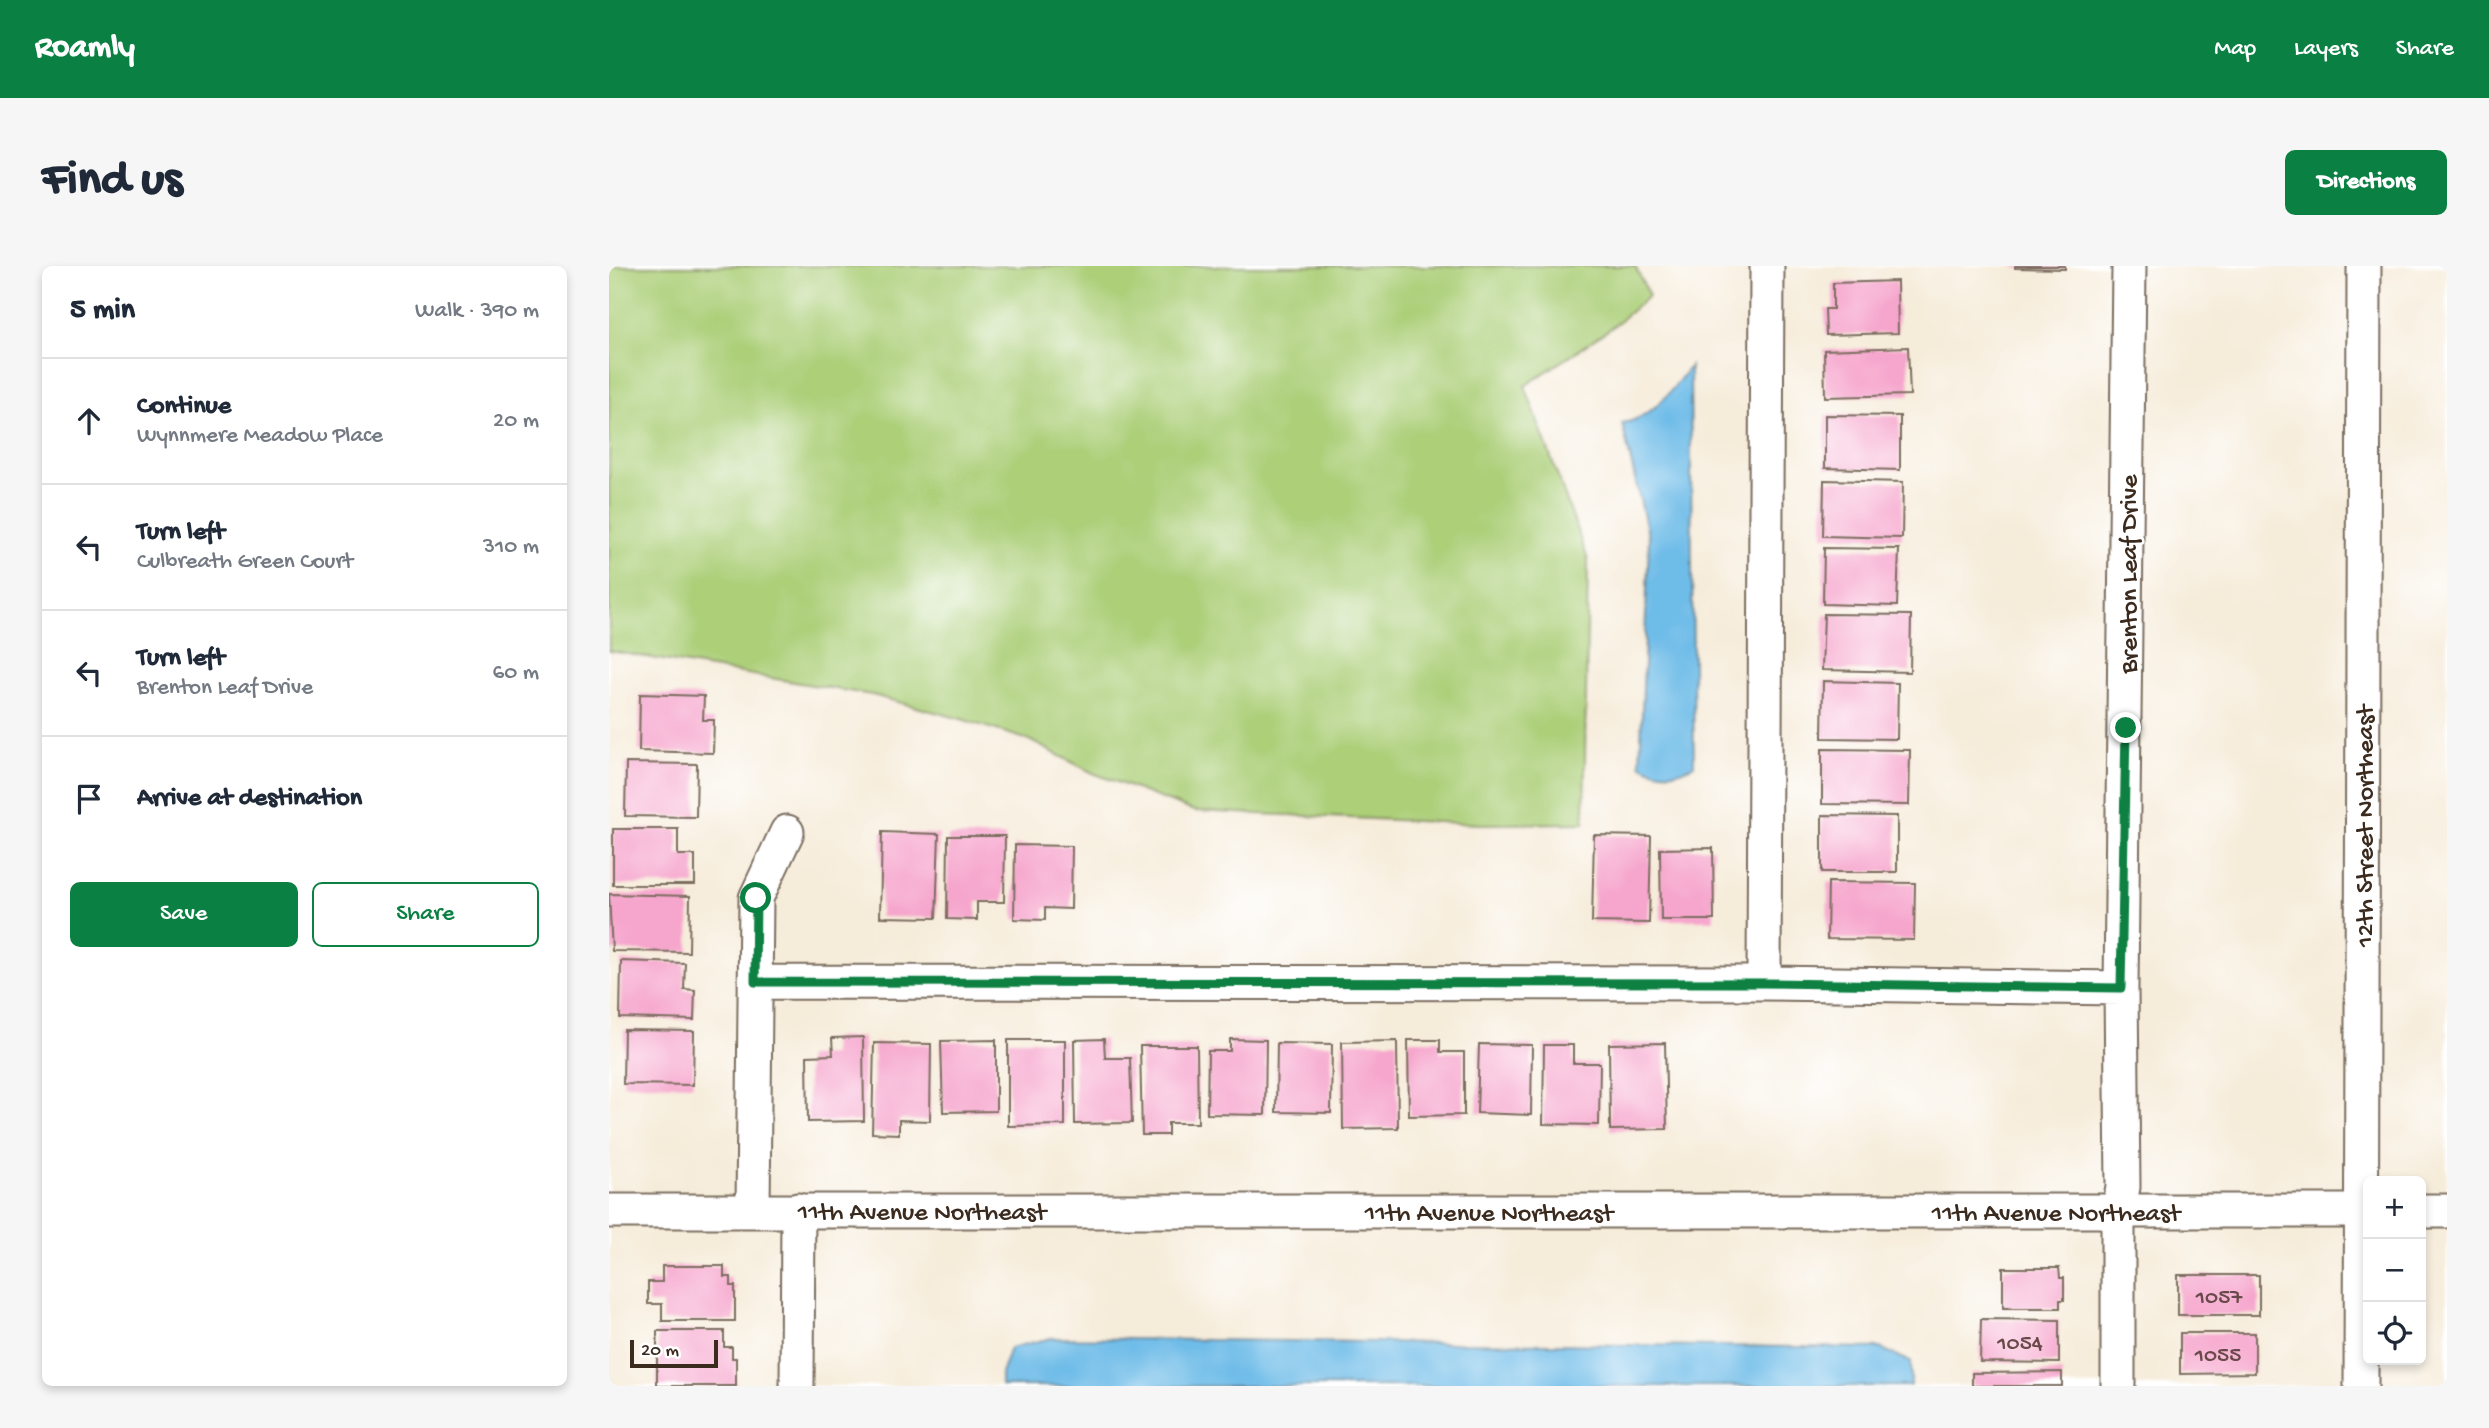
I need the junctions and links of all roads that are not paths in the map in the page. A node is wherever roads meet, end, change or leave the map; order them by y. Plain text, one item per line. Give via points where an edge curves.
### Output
1 (1767, 266) edge
2 (2129, 266) edge
3 (2364, 266) edge
4 (787, 832) dead end
5 (755, 982) junction
6 (1764, 983) junction
7 (2121, 988) junction
8 (2365, 1176) edge
9 (753, 1210) junction
10 (798, 1210) junction
11 (609, 1211) edge
12 (2363, 1211) edge
13 (2426, 1211) edge
14 (2447, 1211) edge
15 (2118, 1212) junction
16 (2364, 1239) edge
17 (797, 1386) edge
18 (2118, 1386) edge
19 (2361, 1386) edge

1 - 6 street
2 - 7 street, Brenton Leaf Drive
3 - 8 street, 12th Street Northeast
4 - 5 street via 756,898
5 - 6 street
5 - 9 street
6 - 7 street
7 - 15 street, Brenton Leaf Drive via 2123,1187
9 - 10 street, 11th Avenue Northeast
9 - 11 street, 11th Avenue Northeast
10 - 15 street, 11th Avenue Northeast
10 - 17 street
12 - 15 street, 11th Avenue Northeast
13 - 14 street
15 - 18 street, Brenton Leaf Drive
16 - 19 street, 12th Street Northeast

